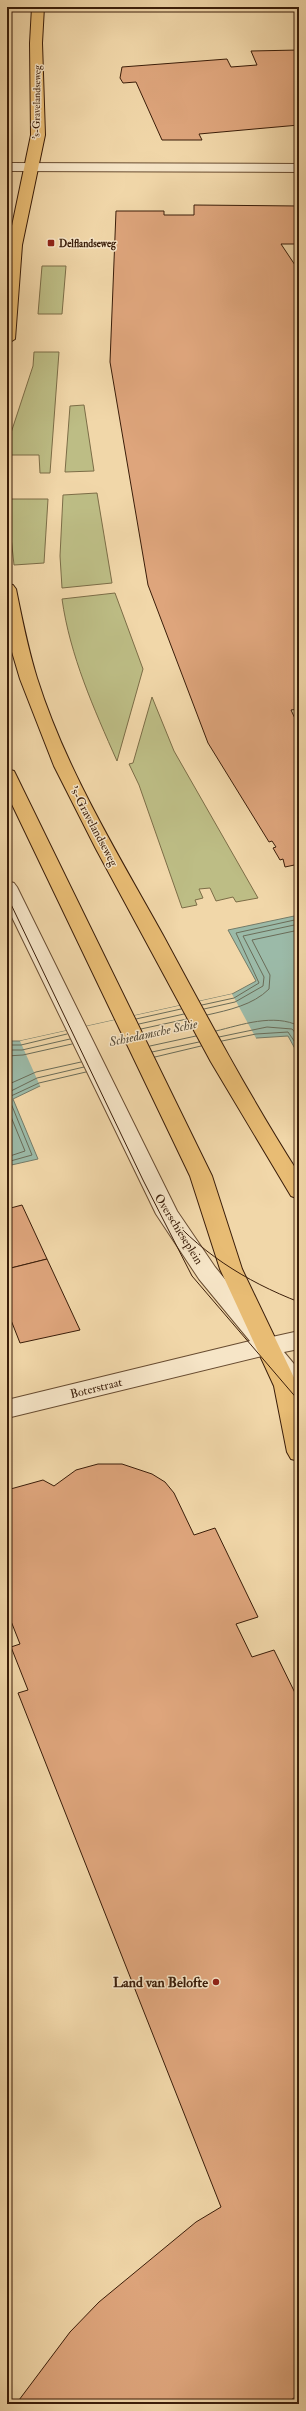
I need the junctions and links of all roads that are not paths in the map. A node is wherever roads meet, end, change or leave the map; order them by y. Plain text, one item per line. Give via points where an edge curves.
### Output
1 (38, 7) edge
2 (7, 167) edge
3 (30, 167) junction
4 (299, 168) edge
5 (7, 339) edge
6 (7, 589) edge
7 (7, 775) edge
8 (7, 888) edge
9 (299, 1191) edge
10 (299, 1340) edge
11 (268, 1346) junction
12 (299, 1386) edge
13 (7, 1409) edge
14 (299, 1452) edge

1 - 3 main road, 's-Gravelandseweg via 38,135
2 - 3 street
3 - 4 street
3 - 5 main road, 's-Gravelandseweg via 15,245
6 - 9 main road, 's-Gravelandseweg via 20,646 39,707 76,795 214,1051 263,1136
7 - 11 main road, Overschieseplein via 201,1176 231,1268
8 - 11 street, Overschieseplein via 167,1214 207,1273
10 - 11 street
11 - 12 street, Overschieseplein
11 - 13 street, Boterstraat
11 - 14 main road, Overschieseplein via 286,1386

